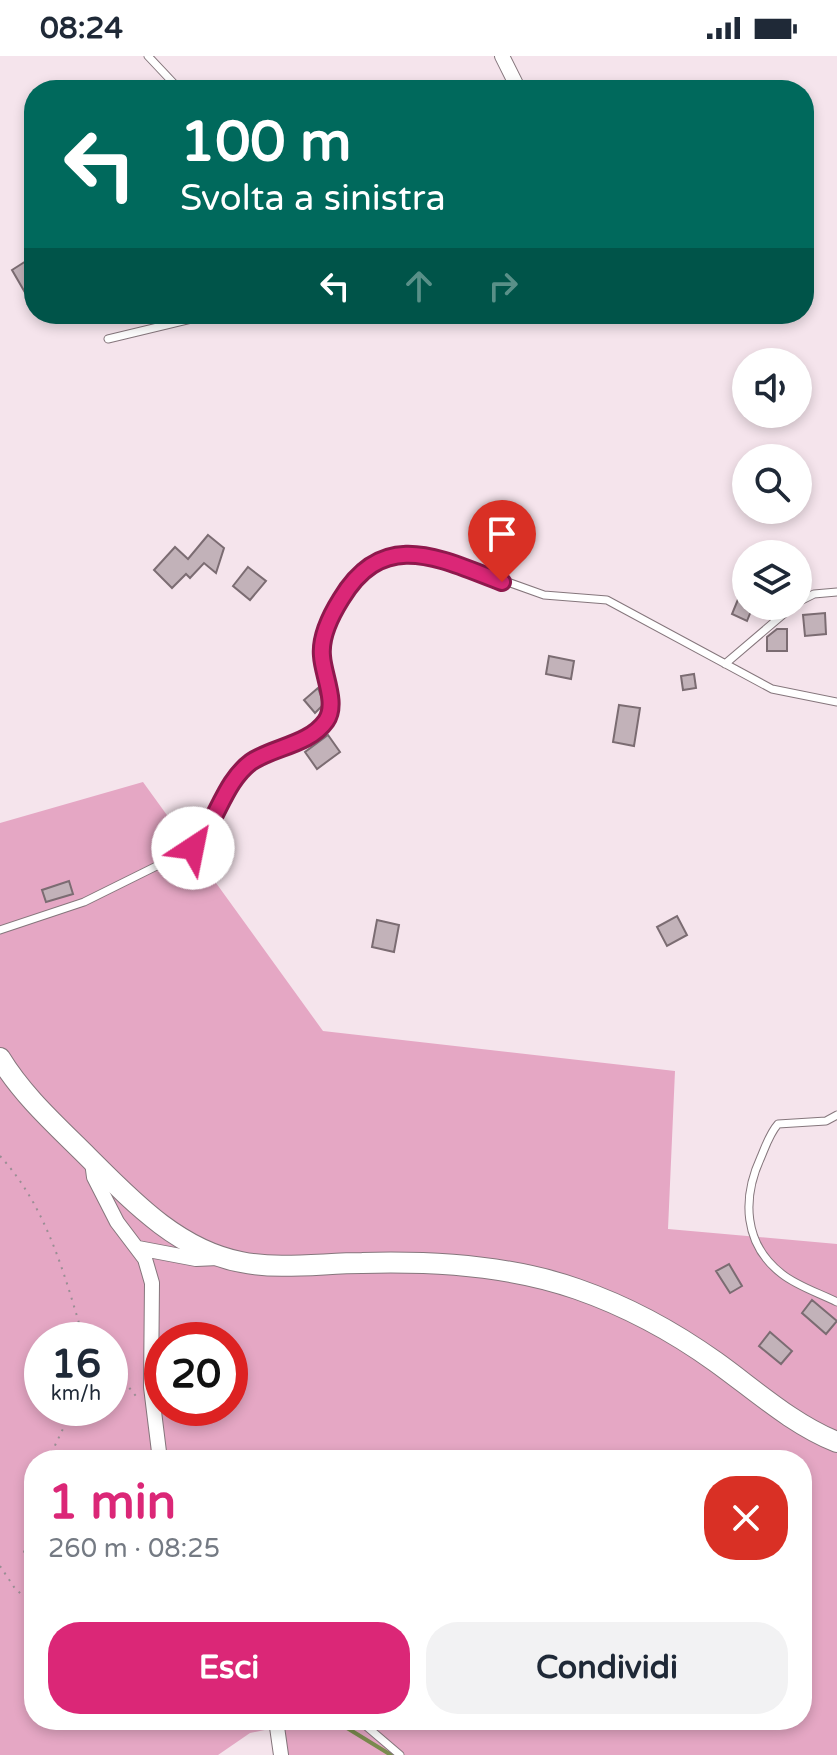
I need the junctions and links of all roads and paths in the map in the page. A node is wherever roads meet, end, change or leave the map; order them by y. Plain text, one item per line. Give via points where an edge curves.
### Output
1 (148, 56) edge
2 (502, 56) edge
3 (171, 80) edge
4 (514, 80) edge
5 (170, 324) edge
6 (108, 339) dead end
7 (837, 592) edge
8 (812, 595) edge
9 (777, 620) edge
10 (725, 664) junction
11 (837, 702) edge
12 (0, 930) edge
13 (0, 1058) edge
14 (837, 1115) edge
15 (0, 1156) edge
16 (91, 1160) junction
17 (138, 1248) junction
18 (222, 1257) junction
19 (837, 1302) edge
20 (79, 1322) edge
21 (128, 1386) edge
22 (141, 1403) dead end
23 (64, 1426) edge
24 (837, 1442) edge
25 (53, 1450) edge
26 (159, 1450) edge
27 (0, 1566) edge
28 (24, 1596) edge
29 (277, 1730) edge
30 (371, 1730) edge
31 (281, 1755) edge
32 (400, 1755) edge

1 - 3 lane
2 - 4 street
5 - 6 lane
7 - 8 lane
9 - 10 lane
10 - 11 lane via 772,689
10 - 12 lane via 607,600 533,592 435,558 384,557 351,582 324,633 321,652 331,705 320,728 245,767 193,848 84,902
13 - 16 street via 27,1095
14 - 19 lane via 773,1129 753,1174 749,1216 755,1244 778,1270
15 - 20 path via 42,1218
16 - 17 street via 117,1222
16 - 18 street via 157,1222
17 - 18 street via 196,1259
17 - 26 street via 152,1283 151,1387
18 - 24 street via 263,1265 418,1264 503,1273 574,1288 676,1337 809,1430
21 - 22 path
23 - 25 path
27 - 28 path
29 - 31 street
30 - 32 lane

